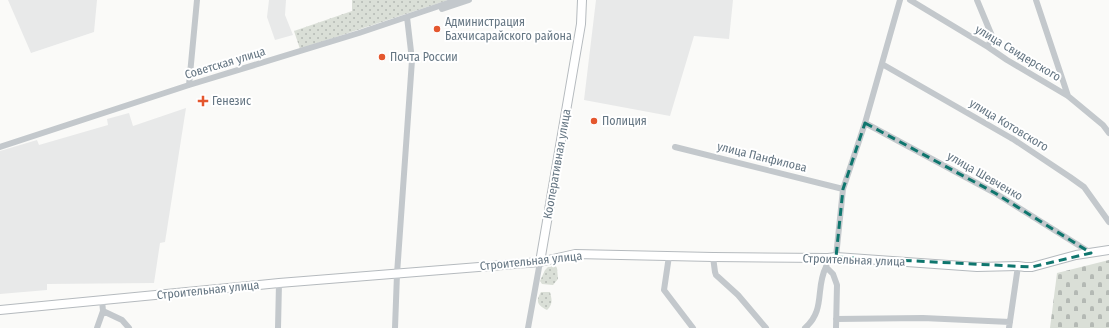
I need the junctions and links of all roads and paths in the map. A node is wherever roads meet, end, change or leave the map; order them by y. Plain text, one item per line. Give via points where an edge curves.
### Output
1 (197, 0) edge
2 (457, 0) edge
3 (469, 0) edge
4 (582, 0) edge
5 (900, 0) edge
6 (910, 0) edge
7 (977, 0) edge
8 (1036, 0) edge
9 (407, 19) junction
10 (988, 47) junction
11 (882, 64) junction
12 (1061, 76) junction
13 (189, 85) junction
14 (1051, 86) junction
15 (1068, 96) junction
16 (865, 123) junction
17 (1109, 133) edge
18 (0, 147) edge
19 (675, 147) dead end
20 (844, 189) junction
21 (1109, 222) edge
22 (1109, 250) edge
23 (1091, 253) junction
24 (669, 256) junction
25 (713, 257) junction
26 (836, 257) junction
27 (828, 258) junction
28 (540, 262) junction
29 (1018, 266) junction
30 (826, 267) junction
31 (397, 274) junction
32 (279, 283) junction
33 (102, 300) junction
34 (0, 310) edge
35 (103, 311) junction
36 (836, 319) junction
37 (1009, 325) edge
38 (97, 328) edge
39 (129, 328) edge
40 (278, 328) edge
41 (395, 328) edge
42 (528, 328) edge
43 (694, 328) edge
44 (766, 328) edge
45 (804, 328) edge
46 (836, 328) edge

1 - 13 street
2 - 9 street
3 - 9 street
4 - 28 main road, Кооперативная улица via 581,24
5 - 11 street
6 - 10 street, улица Свидерского
7 - 10 street via 992,36
8 - 12 street
9 - 13 street, Советская улица
9 - 31 street via 412,60
10 - 14 street, улица Свидерского
11 - 16 street
11 - 21 street, улица Котовского via 1013,139 1070,176 1086,190
12 - 14 street via 1060,81
12 - 15 street
13 - 18 street, Советская улица
14 - 15 street, улица Свидерского
15 - 17 street, улица Свидерского
16 - 20 street
16 - 23 street, улица Шевченко via 995,193
19 - 20 street, улица Панфилова
20 - 26 street
22 - 23 main road, Строительная улица
23 - 29 main road, Строительная улица via 1032,267
24 - 25 main road, Строительная улица
24 - 28 main road, Строительная улица via 575,254
24 - 43 street via 664,290
25 - 27 main road, Строительная улица
25 - 44 street via 716,275 738,295
26 - 27 main road, Строительная улица
26 - 29 main road, Строительная улица via 977,266
27 - 30 street
28 - 31 main road, Строительная улица
28 - 42 street, Кооперативная улица
29 - 37 street
30 - 36 street via 836,278
30 - 45 street via 822,273 816,315
31 - 32 main road, Строительная улица
31 - 41 street
32 - 33 main road, Строительная улица
32 - 40 street
33 - 34 main road, Строительная улица
33 - 35 street
35 - 38 street
35 - 39 street via 122,320
36 - 37 street via 923,318
36 - 46 street

